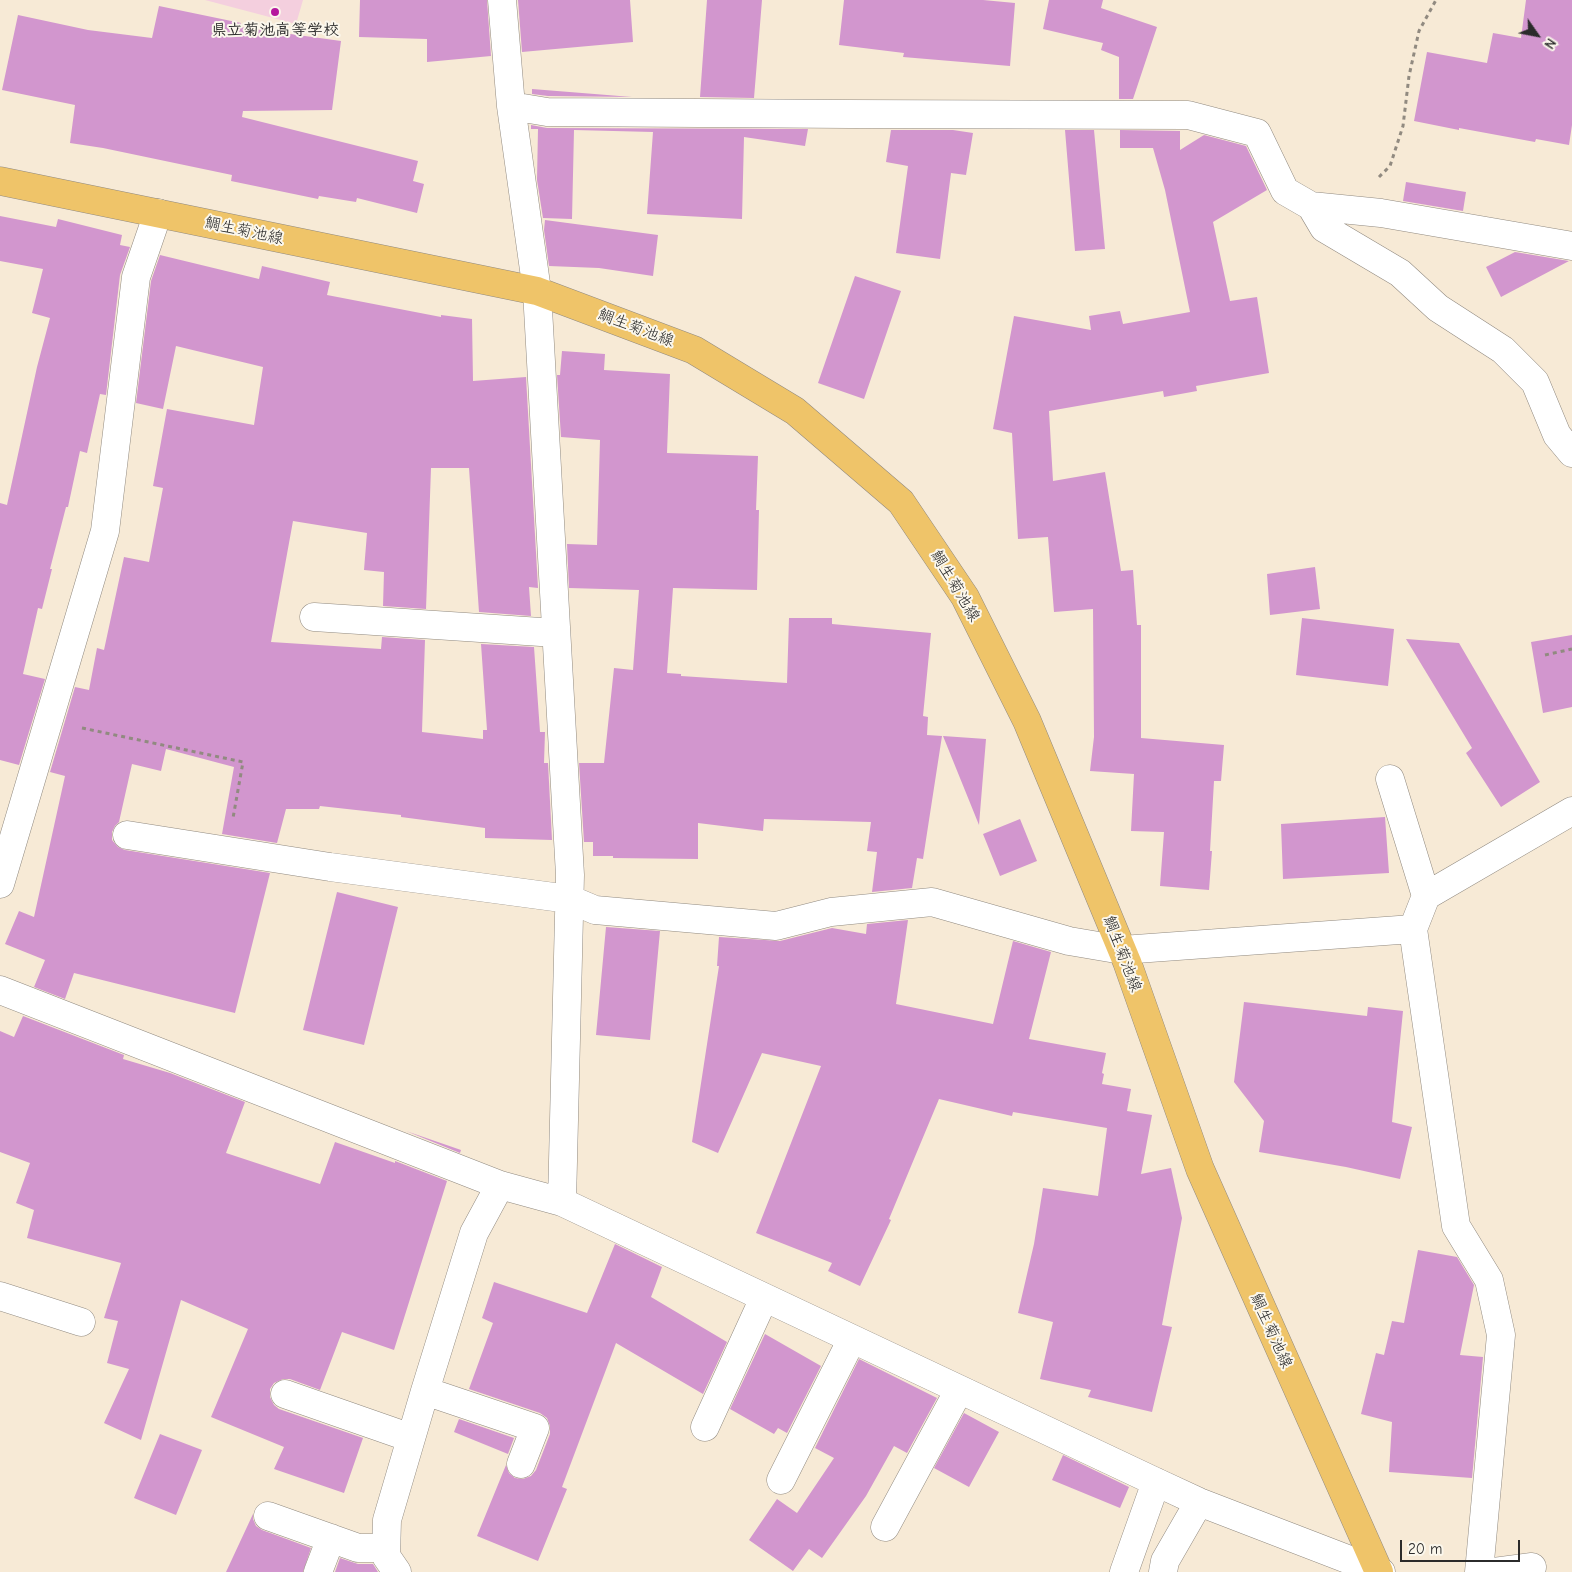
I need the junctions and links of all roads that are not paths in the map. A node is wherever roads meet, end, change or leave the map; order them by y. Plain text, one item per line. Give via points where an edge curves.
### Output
1 (502, 0) edge
2 (511, 106) junction
3 (0, 181) edge
4 (1311, 206) junction
5 (158, 213) junction
6 (1572, 246) edge
7 (537, 291) junction
8 (1572, 453) edge
9 (314, 617) dead end
10 (556, 633) junction
11 (1390, 779) dead end
12 (1572, 811) edge
13 (127, 835) dead end
14 (0, 884) edge
15 (1426, 896) junction
16 (570, 898) junction
17 (1413, 929) junction
18 (1122, 950) junction
19 (0, 990) edge
20 (500, 1185) junction
21 (562, 1202) junction
22 (0, 1296) edge
23 (764, 1298) junction
24 (81, 1322) dead end
25 (852, 1339) junction
26 (960, 1390) junction
27 (425, 1391) junction
28 (285, 1394) dead end
29 (704, 1428) dead end
30 (411, 1438) junction
31 (521, 1464) dead end
32 (781, 1480) dead end
33 (1156, 1482) junction
34 (1199, 1502) junction
35 (268, 1516) dead end
36 (885, 1528) dead end
37 (331, 1538) junction
38 (392, 1560) edge
39 (1532, 1567) dead end
40 (318, 1572) edge
41 (1124, 1572) edge
42 (1163, 1572) edge
43 (1379, 1572) edge
44 (1479, 1572) edge
45 (1494, 1572) edge

1 - 2 street
2 - 4 street via 547,112 1188,115 1257,133 1285,191
2 - 7 street
3 - 5 main road, 鯛生菊池線
4 - 6 street via 1381,212
4 - 8 street via 1324,228 1400,273 1438,308 1504,350 1535,382 1557,435
5 - 7 main road, 鯛生菊池線
5 - 14 street via 136,277 105,531
7 - 10 street
7 - 18 main road, 鯛生菊池線 via 694,350 795,411 901,502 964,597 1027,721
9 - 10 street
10 - 16 street
11 - 15 street
12 - 15 street
13 - 16 street via 330,867
15 - 17 street
16 - 18 street via 595,910 776,926 831,912 932,902 1068,941
16 - 21 street
17 - 18 street
17 - 44 street via 1456,1226 1489,1280 1501,1335
18 - 43 main road, 鯛生菊池線 via 1200,1169
19 - 20 street
20 - 21 street
20 - 27 street via 474,1234
21 - 23 street
22 - 24 street
23 - 25 street
23 - 29 street
25 - 26 street
25 - 32 street
26 - 33 street
26 - 36 street
27 - 30 street
27 - 31 street via 535,1428
28 - 30 street
30 - 38 street via 387,1520
33 - 34 street
33 - 41 street
34 - 42 street via 1165,1560
34 - 43 street
35 - 37 street
37 - 38 street
37 - 40 street
39 - 45 street

